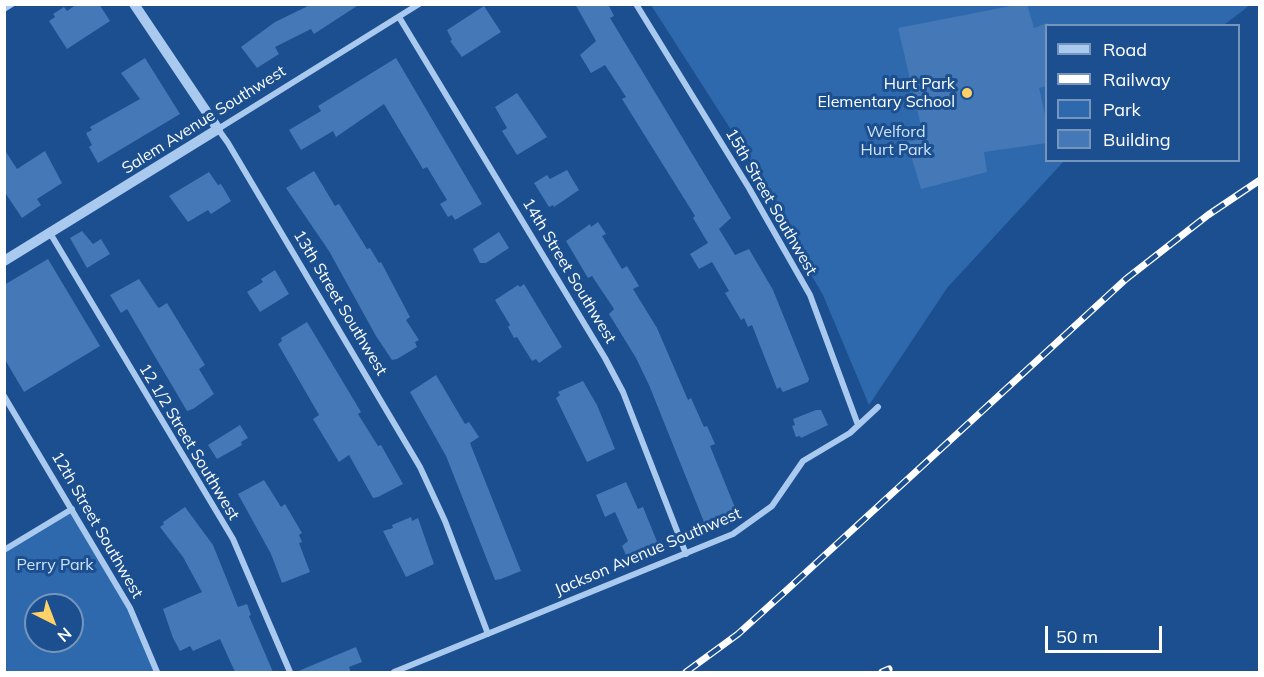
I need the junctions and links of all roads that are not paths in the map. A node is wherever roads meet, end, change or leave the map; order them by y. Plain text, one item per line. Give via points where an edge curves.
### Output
1 (12, 4) edge
2 (134, 4) edge
3 (419, 4) edge
4 (636, 4) edge
5 (4, 9) edge
6 (399, 17) junction
7 (218, 129) junction
8 (50, 233) junction
9 (4, 261) edge
10 (4, 396) edge
11 (878, 407) dead end
12 (858, 425) junction
13 (72, 508) junction
14 (4, 550) edge
15 (686, 554) junction
16 (488, 634) junction
17 (157, 672) edge
18 (290, 672) edge
19 (394, 672) edge

1 - 5 street
2 - 7 street, 13th Street Southwest
3 - 6 street, Salem Avenue Southwest
4 - 12 street, 15th Street Southwest via 810,295
6 - 7 street, Salem Avenue Southwest
6 - 15 street, 14th Street Southwest via 605,358 623,392
7 - 8 street, Salem Avenue Southwest
7 - 16 street, 13th Street Southwest via 420,467
8 - 9 street, Salem Avenue Southwest
8 - 18 street, 12 1/2 Street Southwest via 233,539
10 - 13 street, 12th Street Southwest
11 - 12 street, Jackson Avenue Southwest
12 - 15 street, Jackson Avenue Southwest via 803,461 772,506 754,522
13 - 14 street
13 - 17 street, 12th Street Southwest via 130,608
15 - 16 street, Jackson Avenue Southwest
16 - 19 street, Jackson Avenue Southwest

